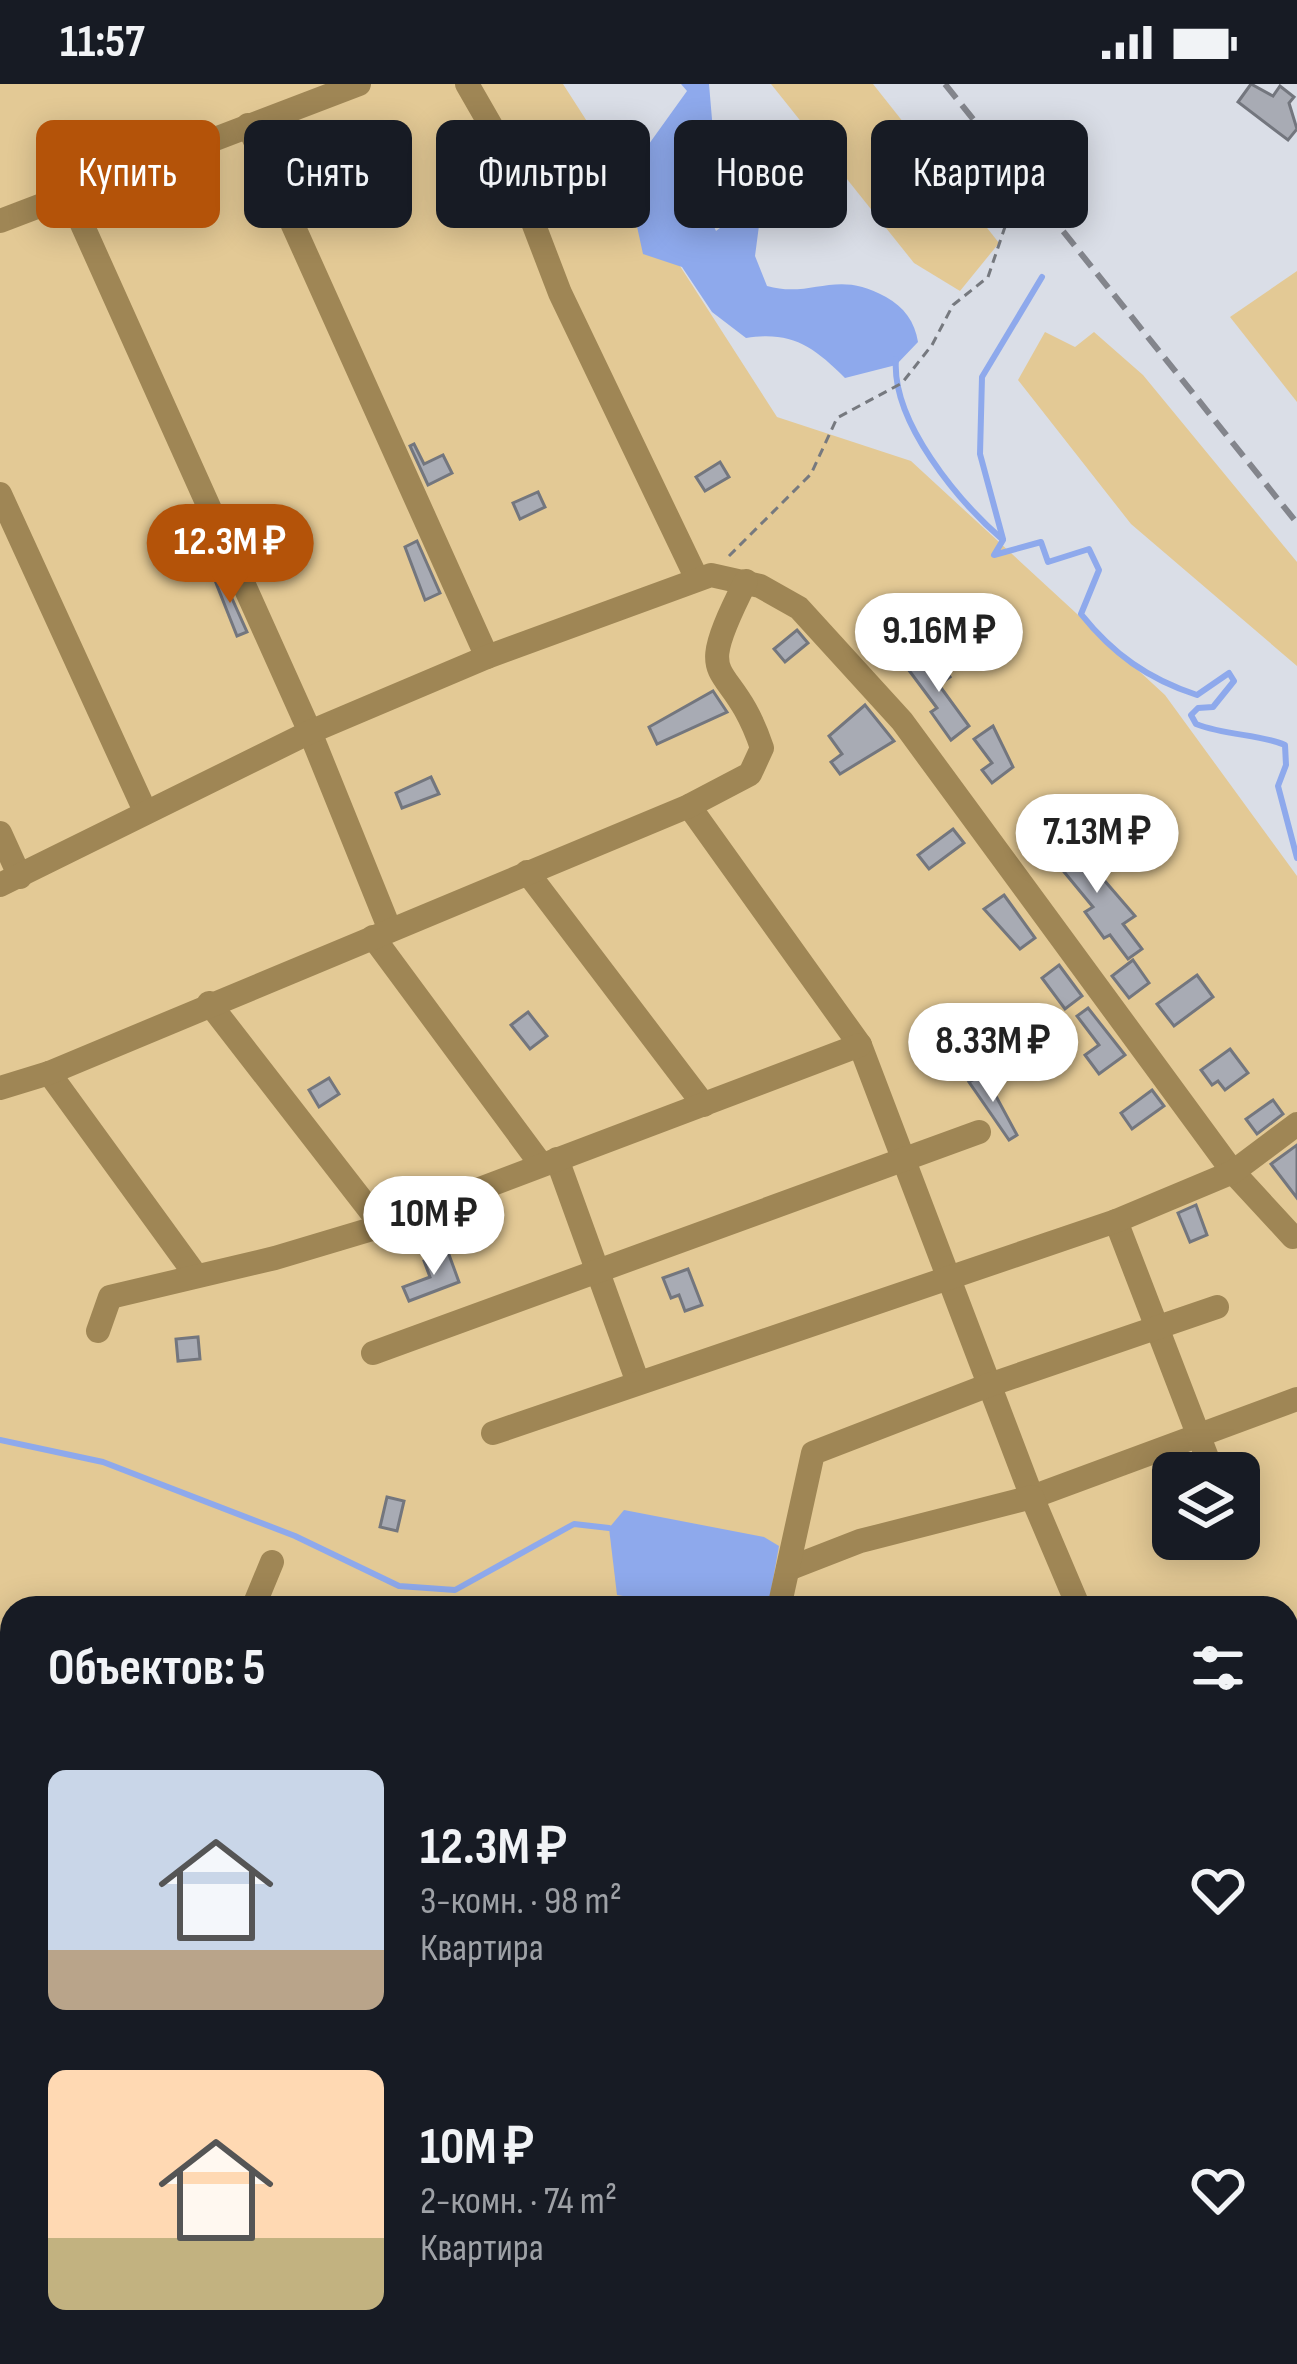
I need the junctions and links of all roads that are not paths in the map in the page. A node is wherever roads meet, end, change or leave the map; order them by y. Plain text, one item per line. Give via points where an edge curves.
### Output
1 (359, 84) edge
2 (467, 84) edge
3 (262, 120) edge
4 (36, 206) edge
5 (0, 221) edge
6 (84, 228) edge
7 (294, 228) edge
8 (0, 494) edge
9 (704, 577) junction
10 (746, 580) junction
11 (487, 657) junction
12 (310, 733) junction
13 (688, 806) junction
14 (145, 812) junction
15 (0, 833) edge
16 (527, 872) junction
17 (10, 881) edge
18 (381, 933) junction
19 (208, 1003) junction
20 (860, 1045) junction
21 (50, 1073) junction
22 (3, 1079) edge
23 (704, 1105) junction
24 (1297, 1124) edge
25 (979, 1132) dead end
26 (905, 1158) junction
27 (549, 1161) junction
28 (1233, 1172) junction
29 (1116, 1221) junction
30 (382, 1226) junction
31 (1293, 1237) dead end
32 (599, 1270) junction
33 (195, 1274) junction
34 (948, 1274) junction
35 (1216, 1307) dead end
36 (1156, 1327) junction
37 (98, 1331) dead end
38 (373, 1353) dead end
39 (637, 1380) junction
40 (989, 1385) junction
41 (1295, 1403) edge
42 (493, 1433) dead end
43 (1198, 1434) junction
44 (1205, 1452) edge
45 (1032, 1497) junction
46 (272, 1562) dead end
47 (788, 1569) junction
48 (258, 1596) edge
49 (782, 1596) edge
50 (1074, 1596) edge

1 - 3 street
2 - 9 street via 506,152 560,293
4 - 5 street
6 - 12 street
7 - 11 street
8 - 14 street
9 - 10 street
9 - 11 street
10 - 13 street via 716,639 715,661 758,735 761,758 750,774
10 - 28 street via 799,608 902,721
11 - 12 street
12 - 14 street
12 - 18 street
13 - 16 street
13 - 20 street
14 - 17 street
15 - 17 street
16 - 18 street
16 - 23 street
18 - 19 street
18 - 27 street
19 - 21 street
19 - 30 street
20 - 23 street
20 - 26 street
21 - 22 street
21 - 33 street
23 - 27 street
24 - 28 street
25 - 26 street
26 - 32 street
26 - 34 street
27 - 30 street
27 - 32 street
28 - 29 street
28 - 31 street
29 - 34 street
29 - 36 street
30 - 33 street
32 - 38 street
32 - 39 street
33 - 37 street via 110,1297
34 - 39 street
34 - 40 street
35 - 36 street
36 - 40 street
36 - 43 street
39 - 42 street
40 - 45 street
40 - 47 street via 813,1453
41 - 43 street
43 - 44 street
43 - 45 street
45 - 47 street via 860,1541
45 - 50 street
46 - 48 street
47 - 49 street

